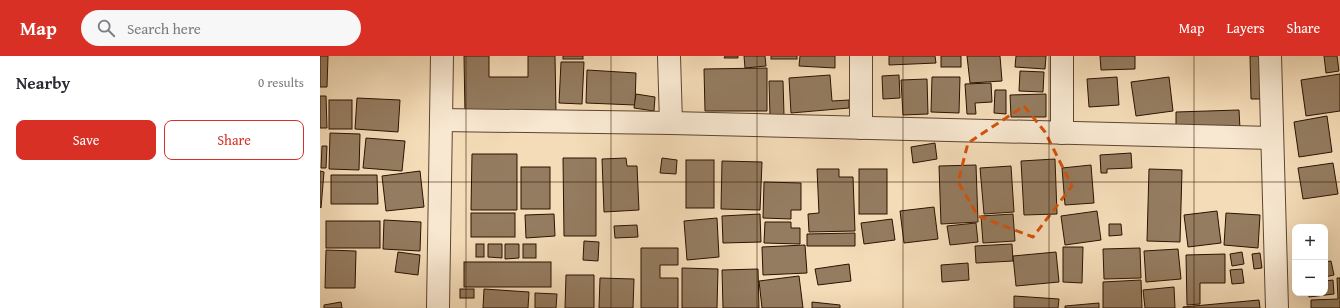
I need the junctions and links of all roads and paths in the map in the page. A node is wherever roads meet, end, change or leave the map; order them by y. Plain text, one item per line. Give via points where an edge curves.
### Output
1 (442, 56) edge
2 (669, 56) edge
3 (861, 56) edge
4 (1062, 56) edge
5 (1270, 56) edge
6 (441, 120) junction
7 (671, 123) junction
8 (861, 128) junction
9 (1062, 133) junction
10 (1272, 138) junction
11 (438, 308) edge
12 (1277, 308) edge

1 - 6 street
2 - 7 street
3 - 8 street
4 - 9 street
5 - 10 street
6 - 7 street
6 - 11 street
7 - 8 street
8 - 9 street
9 - 10 street
10 - 12 street

